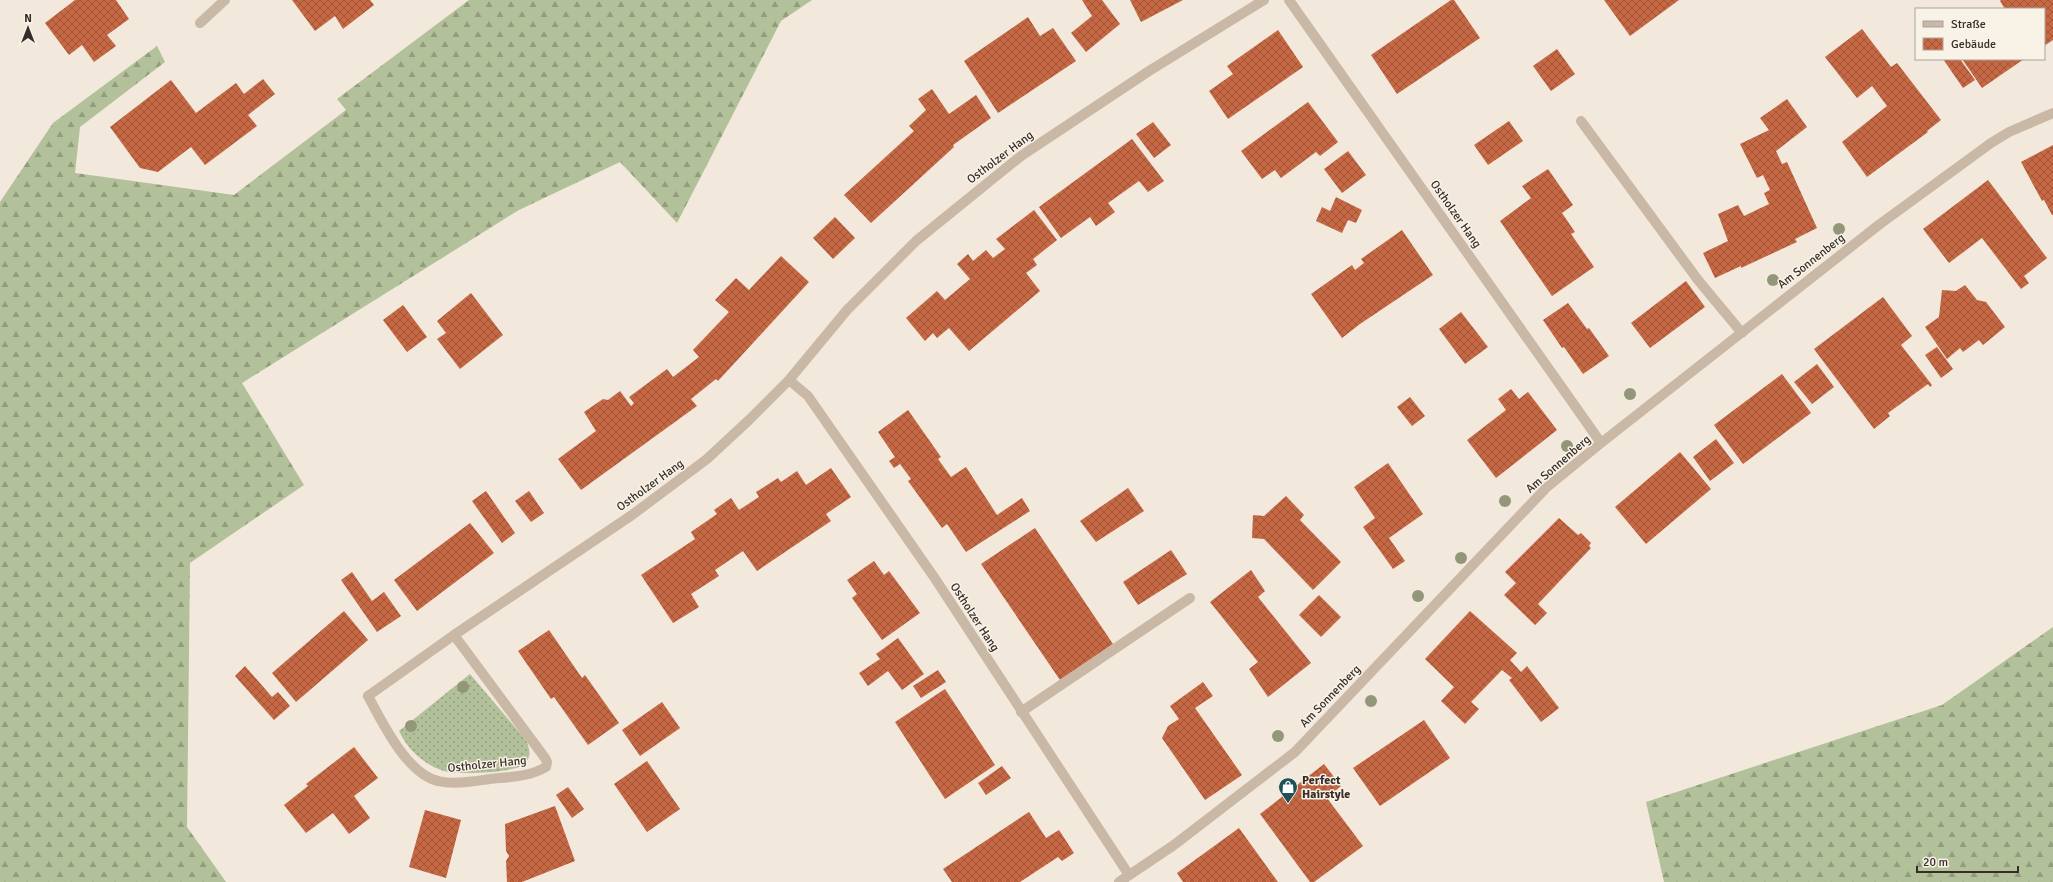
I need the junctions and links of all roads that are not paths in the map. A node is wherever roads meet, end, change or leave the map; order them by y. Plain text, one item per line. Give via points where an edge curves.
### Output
1 (225, 0) edge
2 (1264, 0) edge
3 (1289, 0) edge
4 (200, 23) dead end
5 (2053, 113) edge
6 (1581, 121) dead end
7 (1742, 333) junction
8 (789, 380) junction
9 (1601, 442) junction
10 (1190, 598) dead end
11 (454, 635) junction
12 (1021, 712) junction
13 (1129, 875) junction
14 (1119, 882) edge

1 - 4 street
2 - 8 street, Ostholzer Hang via 1143,75 1021,156 970,196 916,241 847,310
3 - 9 street, Ostholzer Hang
5 - 7 street, Am Sonnenberg via 2009,132 1992,143 1880,224
6 - 7 street via 1698,280
7 - 9 street, Am Sonnenberg
8 - 11 street, Ostholzer Hang via 707,459 632,515
8 - 12 street, Ostholzer Hang via 808,396 936,580
9 - 13 street, Am Sonnenberg via 1546,488 1295,752 1174,845
10 - 12 street
11 - 11 street, Ostholzer Hang via 368,696 395,744 423,774 445,782 524,775 546,767 545,758
12 - 13 street, Ostholzer Hang
13 - 14 street, Am Sonnenberg

